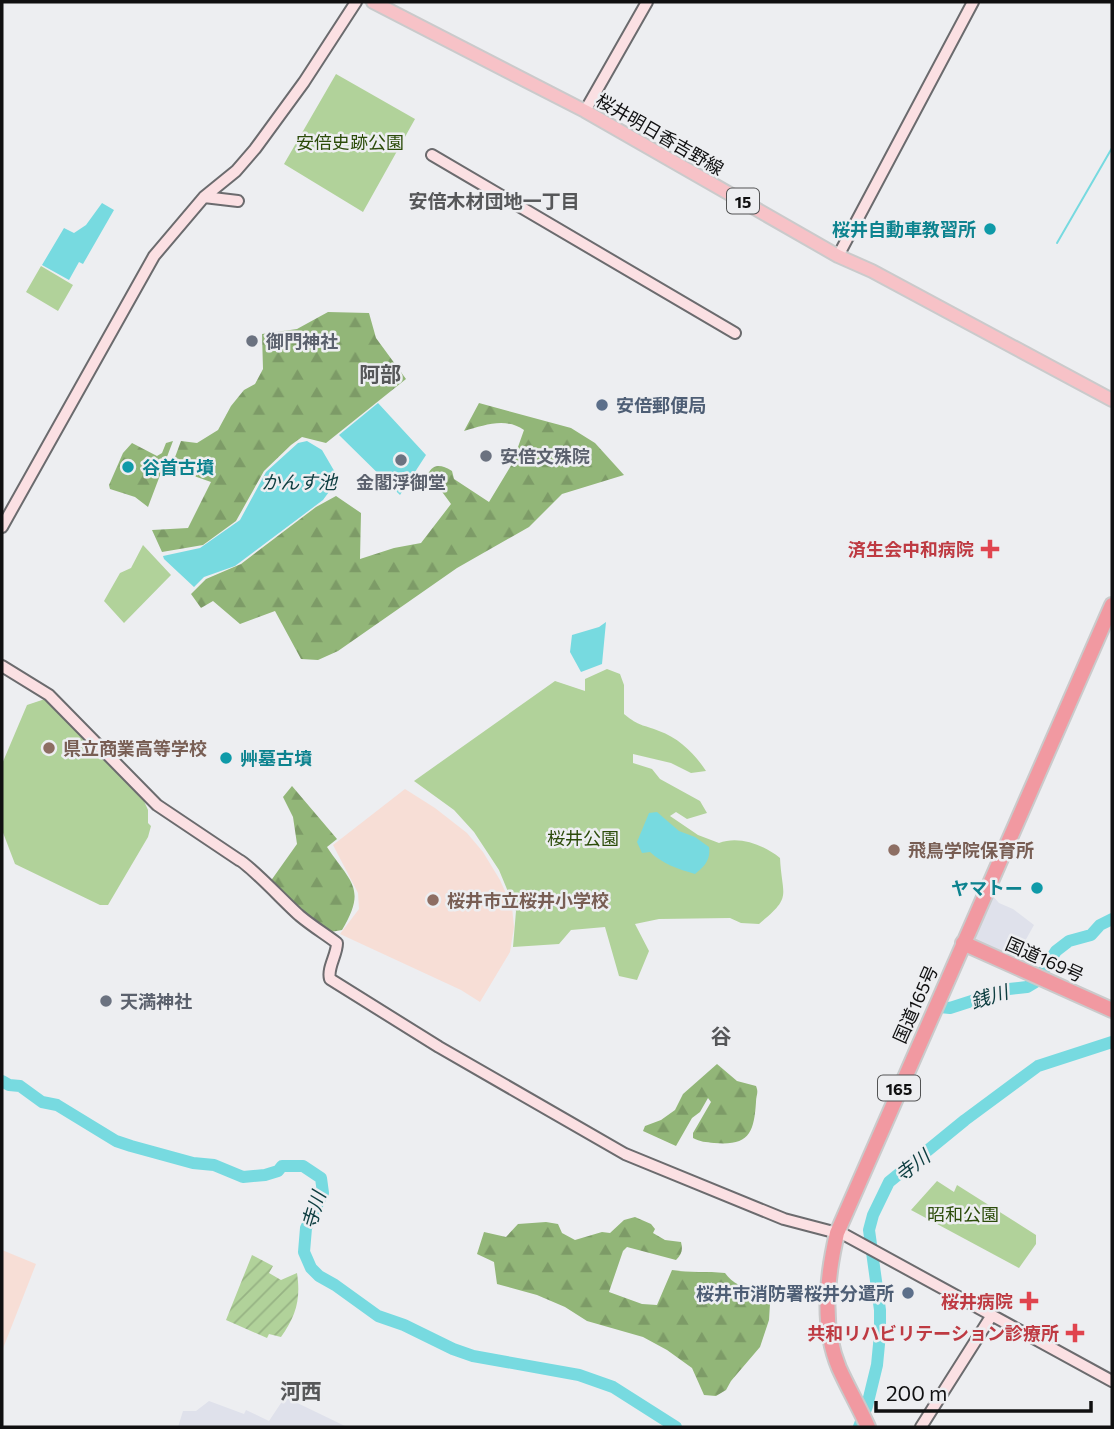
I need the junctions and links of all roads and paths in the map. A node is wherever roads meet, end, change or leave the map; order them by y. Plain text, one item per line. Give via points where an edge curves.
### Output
1 (356, 2) edge
2 (373, 2) edge
3 (632, 2) edge
4 (973, 2) edge
5 (645, 5) edge
6 (585, 111) junction
7 (432, 155) dead end
8 (204, 197) junction
9 (238, 201) dead end
10 (838, 256) junction
11 (735, 333) dead end
12 (1112, 400) edge
13 (2, 527) edge
14 (1112, 605) edge
15 (2, 666) edge
16 (962, 943) junction
17 (1112, 1010) edge
18 (837, 1233) junction
19 (992, 1315) junction
20 (1112, 1381) edge
21 (869, 1427) edge
22 (921, 1427) edge

1 - 8 street via 255,149
2 - 6 main road, 桜井明日香吉野線 / 15
3 - 5 street
4 - 10 street
5 - 6 street
6 - 10 main road, 桜井明日香吉野線 / 15
7 - 11 street
8 - 9 street
8 - 13 street via 154,256
10 - 12 main road, 桜井明日香吉野線 / 15
14 - 16 highway, 国道165号 / 165
15 - 18 street via 49,695 157,805 246,863 302,918 337,943 330,979 625,1154 784,1219
16 - 17 highway, 国道169号
16 - 18 highway, 国道165号 / 165
18 - 19 street
18 - 21 highway, 国道165号 / 165 via 828,1281 828,1321 839,1368
19 - 20 street
19 - 22 street

